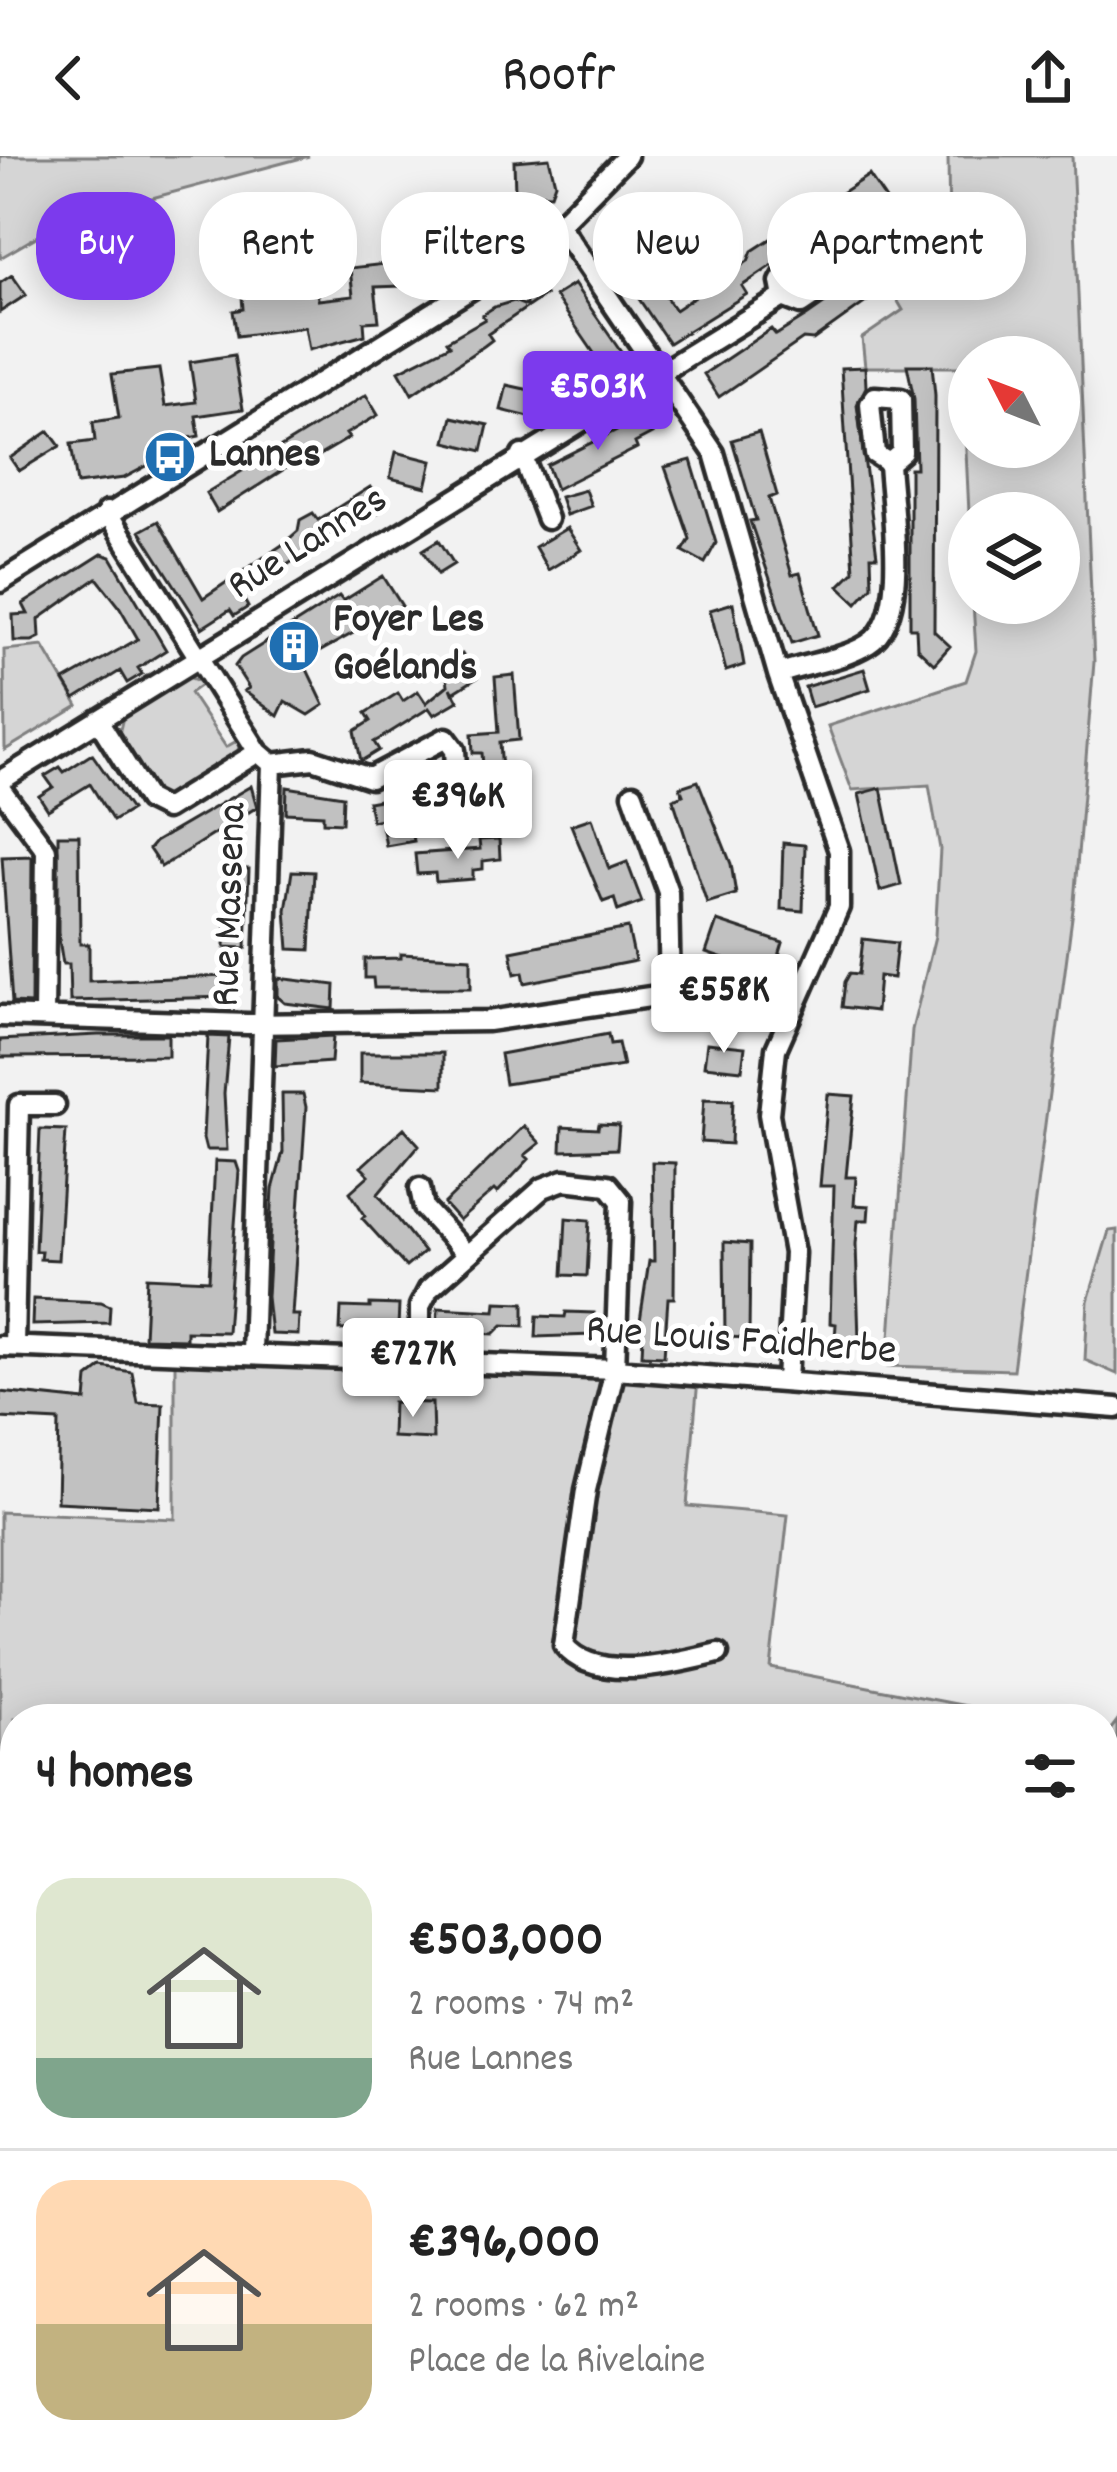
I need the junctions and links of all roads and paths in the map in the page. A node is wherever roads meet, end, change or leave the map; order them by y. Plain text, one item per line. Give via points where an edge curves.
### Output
1 (627, 156) edge
2 (569, 215) edge
3 (569, 240) edge
4 (453, 300) edge
5 (778, 300) edge
6 (661, 376) junction
7 (522, 455) junction
8 (889, 463) dead end
9 (107, 512) junction
10 (547, 519) dead end
11 (0, 582) edge
12 (198, 658) junction
13 (778, 674) junction
14 (98, 720) junction
15 (265, 758) junction
16 (395, 767) junction
17 (0, 785) edge
18 (634, 794) dead end
19 (670, 994) junction
20 (0, 1016) edge
21 (44, 1016) junction
22 (789, 1018) junction
23 (263, 1024) junction
24 (56, 1105) dead end
25 (420, 1188) dead end
26 (467, 1255) junction
27 (7, 1346) edge
28 (252, 1352) junction
29 (421, 1360) junction
30 (615, 1369) junction
31 (788, 1381) junction
32 (1117, 1408) edge
33 (718, 1653) dead end

1 - 2 street
3 - 6 street
4 - 9 street
5 - 6 street, Rue Lannes
6 - 7 street, Rue Lannes
6 - 13 street via 715,453
7 - 10 street
7 - 12 street, Rue Lannes
8 - 13 street via 895,596 887,625 868,644
9 - 11 street
9 - 12 street, Rue Massena
12 - 14 street, Rue Lannes
12 - 15 street, Rue Massena
13 - 22 street via 839,851 839,907
14 - 15 street via 148,800 166,809
14 - 17 street, Rue Lannes
15 - 16 street via 313,759 370,778
15 - 23 street, Rue Massena
16 - 16 street via 430,819 459,817 451,742 438,738
17 - 21 street via 46,850
18 - 19 street via 668,892
19 - 22 street
19 - 23 street via 525,1018
20 - 21 street
21 - 23 street
22 - 31 street via 776,1049 769,1114 794,1253
23 - 28 street, Rue Massena
24 - 27 street via 19,1105
25 - 26 street via 424,1208
26 - 29 street via 420,1306
26 - 30 street via 543,1188 564,1180 608,1185 621,1201
27 - 28 street, Rue Louis Faidherbe
28 - 29 street, Rue Louis Faidherbe
29 - 30 street, Rue Louis Faidherbe
30 - 31 street, Rue Louis Faidherbe
30 - 33 street via 586,1490 564,1645 583,1660 622,1666
31 - 32 street, Rue Louis Faidherbe

